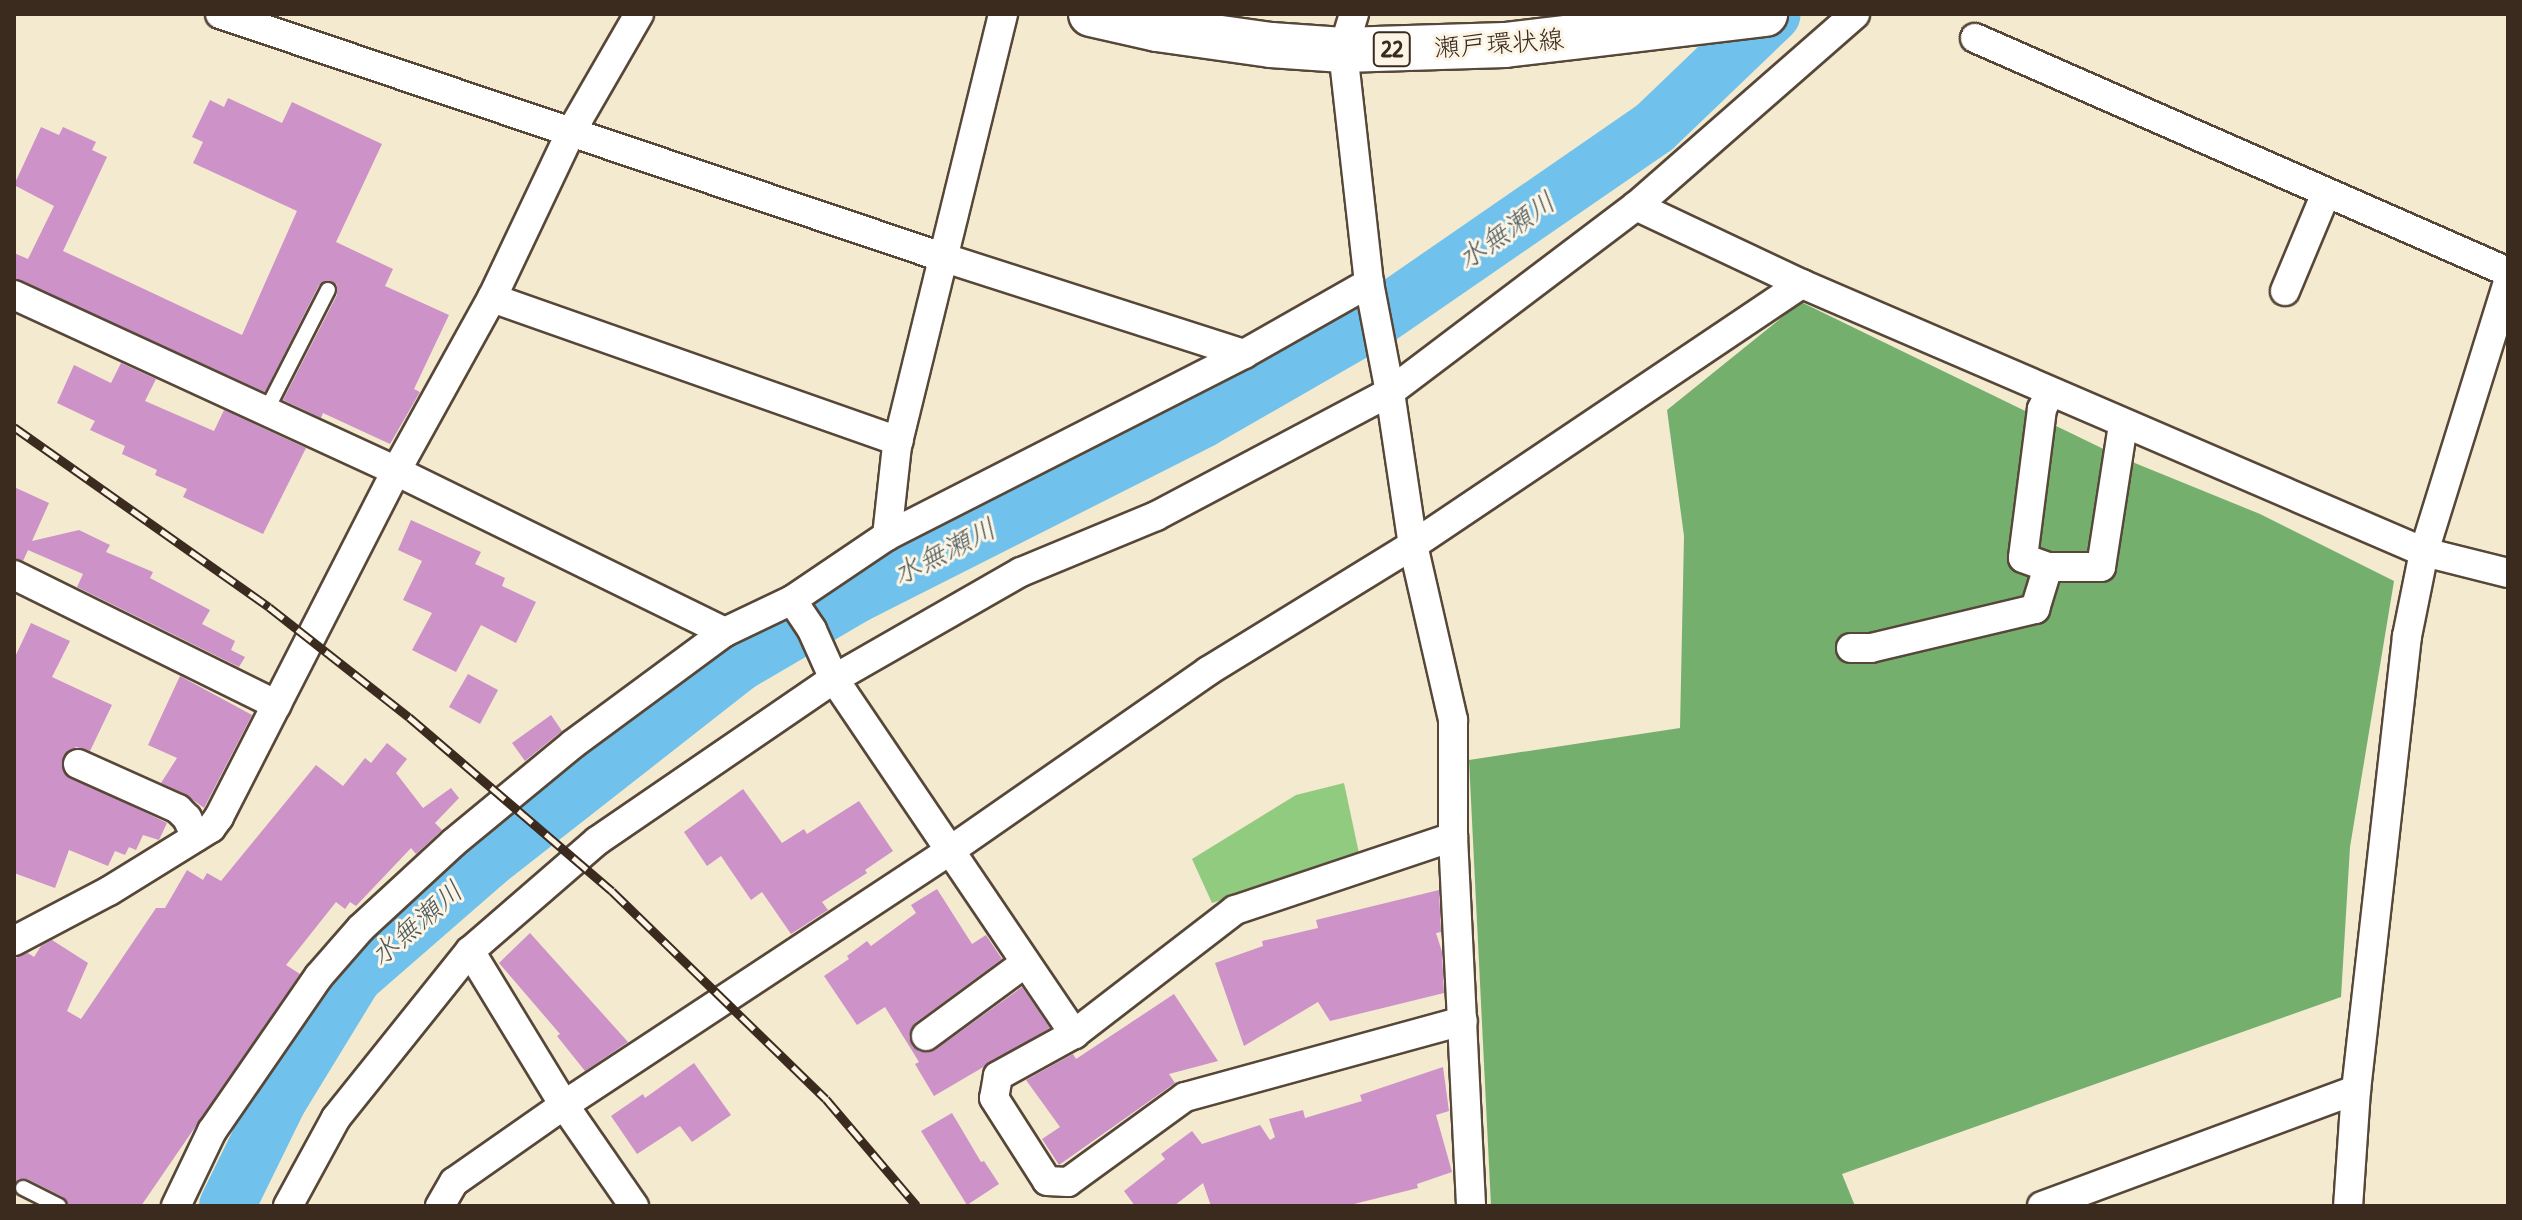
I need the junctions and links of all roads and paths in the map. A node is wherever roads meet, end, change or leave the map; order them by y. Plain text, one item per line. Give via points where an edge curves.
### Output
1 (220, 14) edge
2 (639, 14) edge
3 (1003, 14) edge
4 (1091, 14) edge
5 (1765, 14) edge
6 (1855, 14) edge
7 (1348, 32) edge
8 (1975, 38) dead end
9 (571, 132) junction
10 (2326, 193) junction
11 (1636, 206) junction
12 (945, 258) junction
13 (2508, 272) edge
14 (2508, 282) edge
15 (1369, 283) junction
16 (1802, 284) junction
17 (328, 290) dead end
18 (2285, 291) dead end
19 (14, 295) edge
20 (492, 298) junction
21 (1244, 354) junction
22 (1390, 392) junction
23 (2050, 393) junction
24 (266, 411) junction
25 (2123, 425) junction
26 (899, 441) junction
27 (396, 471) junction
28 (887, 536) junction
29 (1413, 545) junction
30 (2424, 552) junction
31 (2048, 567) junction
32 (2508, 573) edge
33 (14, 575) edge
34 (792, 600) junction
35 (725, 632) junction
36 (1851, 648) dead end
37 (834, 679) junction
38 (277, 705) junction
39 (78, 764) dead end
40 (196, 837) junction
41 (1453, 837) junction
42 (948, 852) junction
43 (14, 941) edge
44 (470, 951) junction
45 (1025, 963) junction
46 (1463, 1021) junction
47 (1074, 1034) junction
48 (926, 1036) dead end
49 (2356, 1090) junction
50 (564, 1105) junction
51 (23, 1188) dead end
52 (59, 1206) edge
53 (176, 1206) edge
54 (288, 1206) edge
55 (440, 1206) edge
56 (634, 1206) edge
57 (1469, 1206) edge
58 (2042, 1206) edge
59 (2348, 1206) edge

1 - 9 street
2 - 9 street
3 - 12 street
4 - 7 main road, 瀬戸環状線 / 22 via 1271,45
5 - 7 main road, 瀬戸環状線 / 22 via 1505,45
6 - 11 street
7 - 15 street
8 - 10 street
9 - 12 street
9 - 20 street
10 - 13 street
10 - 18 street
11 - 16 street
11 - 22 street
12 - 21 street
12 - 26 street
14 - 30 street
15 - 21 street
15 - 22 street
16 - 23 street
16 - 29 street
17 - 24 lane
19 - 24 street
20 - 26 street
20 - 27 street
21 - 28 street
22 - 29 street
22 - 37 street via 1156,516 1021,572
23 - 25 street
23 - 31 street via 2042,409 2023,558
24 - 27 street
25 - 30 street
25 - 31 street via 2101,567
26 - 28 street
27 - 35 street
27 - 38 street
28 - 34 street
29 - 41 street via 1453,720
29 - 42 street via 1208,671
30 - 32 street
30 - 49 street via 2407,636
31 - 36 street via 2035,609 1871,648
33 - 38 street
34 - 35 street
34 - 37 street
35 - 53 street via 573,744 361,928 319,976 212,1131
37 - 42 street
37 - 44 street via 597,841
38 - 40 street via 219,817
39 - 40 street via 178,809
40 - 43 street
41 - 46 street
41 - 47 street via 1235,910
42 - 45 street
42 - 50 street
44 - 50 street
44 - 54 street via 336,1118
45 - 47 street
45 - 48 street
46 - 47 street via 1185,1097 1068,1182 1047,1181 994,1098 998,1076
46 - 57 street
49 - 58 street
49 - 59 street
50 - 55 street via 454,1182
50 - 56 street
51 - 52 lane

